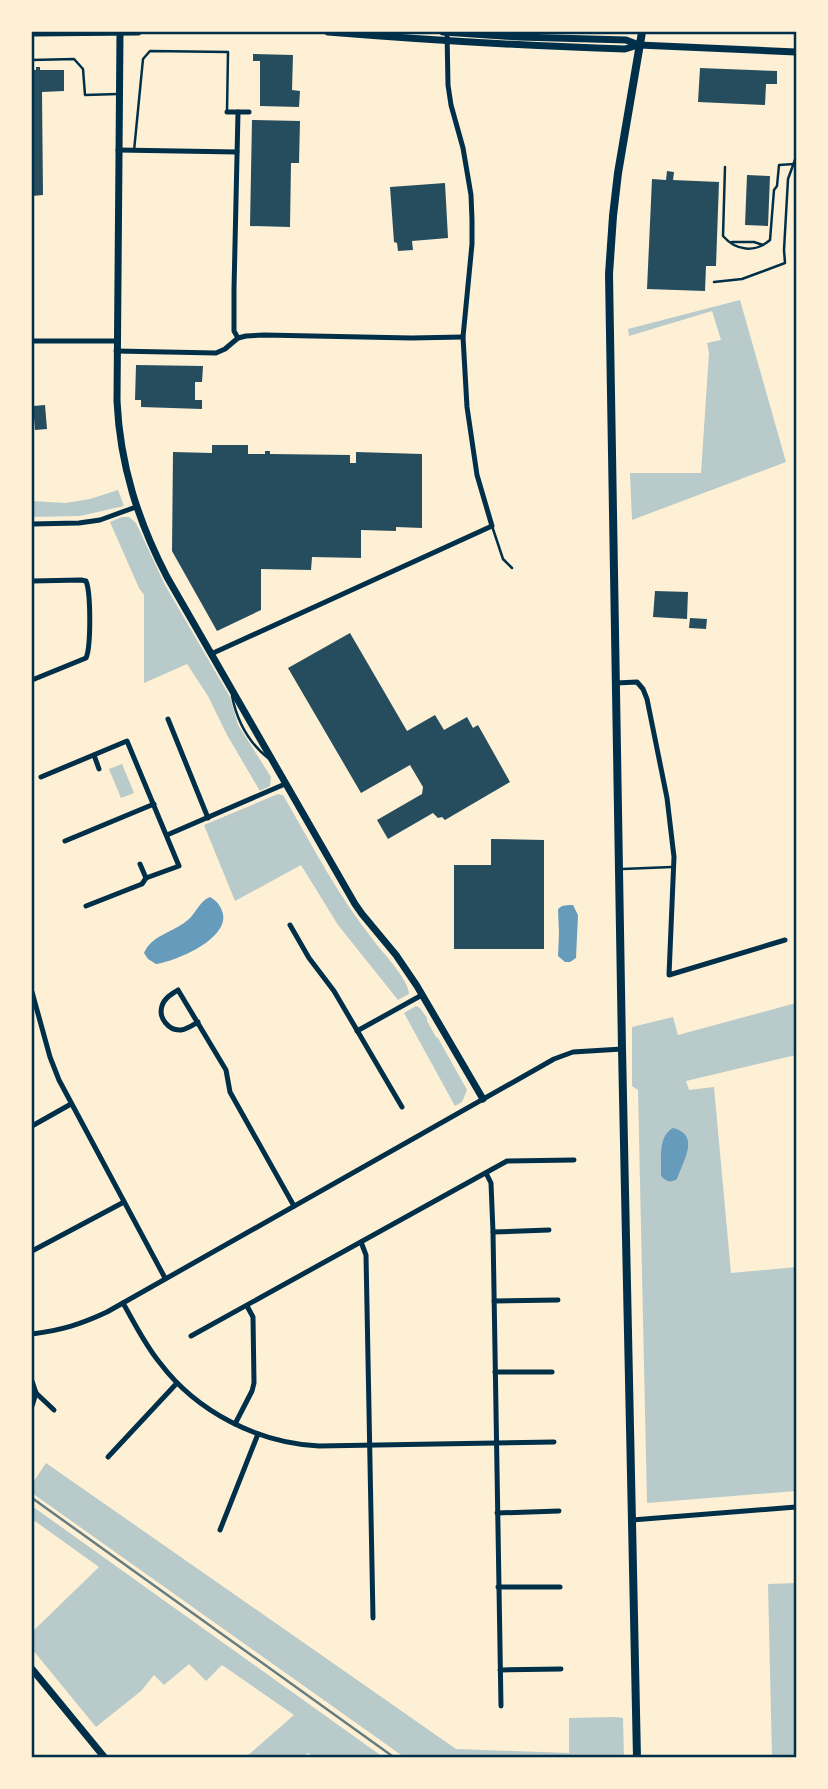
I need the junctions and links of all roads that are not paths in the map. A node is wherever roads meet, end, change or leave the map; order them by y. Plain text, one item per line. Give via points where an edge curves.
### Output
1 (120, 32) edge
2 (138, 32) edge
3 (328, 32) edge
4 (445, 32) edge
5 (642, 32) edge
6 (32, 33) edge
7 (416, 35) edge
8 (446, 41) junction
9 (639, 45) junction
10 (796, 52) edge
11 (32, 60) edge
12 (119, 94) junction
13 (228, 112) joint
14 (238, 112) junction
15 (248, 112) dead end
16 (118, 150) junction
17 (134, 150) junction
18 (237, 152) junction
19 (796, 156) edge
20 (794, 164) junction
21 (725, 167) dead end
22 (729, 242) junction
23 (763, 245) junction
24 (714, 282) dead end
25 (463, 337) junction
26 (238, 338) junction
27 (32, 341) edge
28 (116, 341) junction
29 (116, 351) junction
30 (136, 507) junction
31 (32, 524) edge
32 (492, 526) junction
33 (512, 568) dead end
34 (32, 580) edge
35 (211, 654) junction
36 (32, 680) edge
37 (616, 683) junction
38 (168, 719) dead end
39 (94, 755) junction
40 (99, 769) dead end
41 (41, 777) dead end
42 (285, 784) junction
43 (154, 804) junction
44 (208, 818) junction
45 (167, 835) junction
46 (65, 841) dead end
47 (140, 864) dead end
48 (674, 867) junction
49 (619, 869) junction
50 (146, 878) junction
51 (86, 906) dead end
52 (290, 925) dead end
53 (785, 940) dead end
54 (32, 992) edge
55 (422, 995) junction
56 (34, 1012) edge
57 (198, 1022) junction
58 (357, 1031) junction
59 (622, 1049) junction
60 (483, 1099) junction
61 (71, 1104) junction
62 (402, 1107) dead end
63 (32, 1126) edge
64 (574, 1160) dead end
65 (486, 1173) junction
66 (124, 1202) junction
67 (294, 1206) junction
68 (548, 1230) dead end
69 (493, 1232) junction
70 (361, 1242) junction
71 (32, 1251) edge
72 (165, 1278) junction
73 (558, 1300) dead end
74 (494, 1301) junction
75 (123, 1303) junction
76 (247, 1306) junction
77 (32, 1334) edge
78 (191, 1335) dead end
79 (552, 1372) dead end
80 (495, 1373) junction
81 (32, 1381) edge
82 (177, 1383) junction
83 (36, 1393) junction
84 (32, 1406) edge
85 (54, 1410) dead end
86 (235, 1424) junction
87 (258, 1434) junction
88 (554, 1443) dead end
89 (496, 1444) junction
90 (369, 1446) junction
91 (108, 1457) dead end
92 (796, 1507) edge
93 (559, 1511) dead end
94 (497, 1513) junction
95 (632, 1520) junction
96 (220, 1530) dead end
97 (498, 1587) junction
98 (560, 1587) dead end
99 (373, 1618) dead end
100 (32, 1669) edge
101 (561, 1669) dead end
102 (500, 1671) junction
103 (502, 1706) dead end
104 (105, 1758) edge
105 (637, 1758) edge

1 - 2 street
1 - 6 street
1 - 12 street
3 - 7 street
4 - 8 street
4 - 9 street via 626,40
5 - 9 main road
7 - 8 street
8 - 9 street via 625,49
8 - 25 street via 451,105 471,195 472,244
9 - 10 street
9 - 37 main road via 612,216 609,274
11 - 12 lane via 74,59 83,69 85,95
12 - 16 street
13 - 14 street
13 - 17 lane via 228,52 150,51 143,59
14 - 15 street
14 - 18 street
16 - 17 street
16 - 28 street
17 - 18 street
18 - 26 street via 234,331
19 - 20 lane
20 - 23 lane via 779,164 770,240
20 - 24 lane via 788,179 785,263 742,279
21 - 22 lane via 723,236
22 - 23 lane
22 - 23 lane via 740,248
25 - 26 street
25 - 32 street via 471,441
26 - 29 street via 216,353
27 - 28 street
28 - 29 street
29 - 30 street via 120,435
30 - 31 street via 100,520
30 - 35 street via 167,577
32 - 33 lane via 503,559
32 - 35 street
34 - 36 street via 81,580 89,587 86,658
35 - 42 street
37 - 48 street via 637,682 647,699 667,798
37 - 49 main road
38 - 44 street
39 - 40 street
39 - 41 street
39 - 43 street via 127,741
42 - 44 street
42 - 55 street via 362,914
43 - 45 street
43 - 46 street
44 - 45 street
45 - 50 street via 179,866
47 - 50 street
48 - 49 lane
48 - 53 street via 669,975
49 - 59 main road
50 - 51 street via 142,884
52 - 58 street
54 - 56 street
55 - 58 street
55 - 60 street
56 - 61 street
57 - 57 street via 178,990 163,1003 162,1014 169,1027 181,1030
57 - 67 street via 226,1070 230,1092
58 - 62 street
59 - 60 street via 562,1056
59 - 95 main road
60 - 67 street
61 - 63 street
61 - 66 street
64 - 65 street via 507,1161
65 - 69 street via 491,1183
65 - 70 street
66 - 71 street
66 - 72 street
67 - 72 street
68 - 69 street
69 - 74 street
70 - 76 street
70 - 90 street via 366,1255
72 - 75 street
73 - 74 street
74 - 80 street
75 - 77 street via 79,1325
75 - 82 street via 146,1344
76 - 78 street
76 - 86 street via 253,1317 254,1383
79 - 80 street
80 - 89 street
81 - 83 street
82 - 86 street
82 - 91 street
83 - 84 street
83 - 85 street
86 - 87 street
87 - 90 street via 308,1446
87 - 96 street
88 - 89 street
89 - 90 street
89 - 94 street
90 - 99 street
92 - 95 street
93 - 94 street
94 - 97 street
95 - 105 main road
97 - 98 street
97 - 102 street
100 - 104 street
101 - 102 street
102 - 103 street

